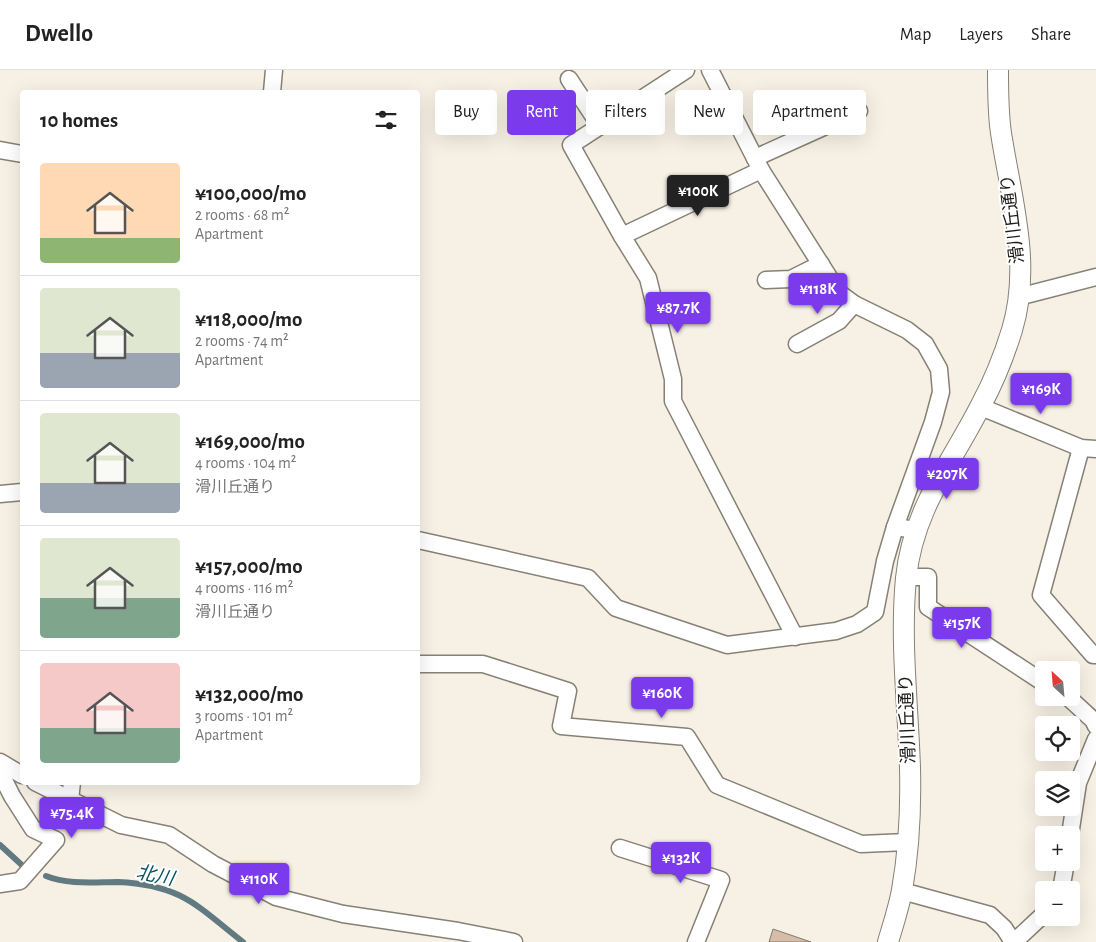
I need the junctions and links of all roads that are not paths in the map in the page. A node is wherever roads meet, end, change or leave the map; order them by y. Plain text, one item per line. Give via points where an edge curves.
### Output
1 (274, 70) edge
2 (686, 70) edge
3 (710, 70) edge
4 (998, 70) edge
5 (569, 79) dead end
6 (272, 90) edge
7 (655, 90) edge
8 (586, 105) edge
9 (586, 135) edge
10 (813, 135) edge
11 (0, 150) edge
12 (20, 154) edge
13 (758, 164) junction
14 (622, 236) junction
15 (821, 264) junction
16 (1096, 277) edge
17 (766, 280) dead end
18 (1018, 297) junction
19 (854, 304) junction
20 (797, 344) dead end
21 (980, 406) junction
22 (1088, 448) edge
23 (20, 492) edge
24 (0, 494) edge
25 (895, 527) junction
26 (916, 530) junction
27 (420, 540) edge
28 (906, 577) junction
29 (795, 637) junction
30 (1096, 655) edge
31 (420, 664) edge
32 (1035, 677) edge
33 (1078, 706) edge
34 (1096, 726) edge
35 (1096, 739) edge
36 (0, 762) edge
37 (0, 772) edge
38 (20, 774) edge
39 (41, 785) edge
40 (72, 785) edge
41 (70, 800) junction
42 (1071, 826) edge
43 (907, 842) junction
44 (620, 848) dead end
45 (0, 884) edge
46 (902, 891) junction
47 (1035, 922) edge
48 (514, 942) edge
49 (696, 942) edge
50 (888, 942) edge
51 (1014, 942) edge

1 - 6 street
2 - 7 street
3 - 13 street
4 - 18 street, 滑川丘通り via 1000,131 1021,256
5 - 8 street
9 - 14 street via 571,145
10 - 13 street
11 - 12 street
13 - 14 street
13 - 15 street
14 - 29 street via 648,278 674,379 673,401
15 - 17 street via 791,279
15 - 19 street via 839,293
16 - 18 street
18 - 21 street, 滑川丘通り via 1013,328
19 - 20 street via 840,321
19 - 25 street via 906,330 925,344 939,369 941,392 933,422
21 - 22 street
21 - 26 street, 滑川丘通り via 949,459
22 - 30 street via 1041,596
23 - 24 street
25 - 26 street
25 - 29 street via 875,612 858,624 836,631
26 - 28 street, 滑川丘通り
27 - 29 street via 588,578 616,608 727,645
28 - 32 street via 928,577 928,608
28 - 43 street, 滑川丘通り via 910,770
31 - 43 street via 483,664 568,691 560,726 687,737 717,785 862,844
33 - 34 street
35 - 42 street via 1078,783
36 - 38 street
37 - 45 street via 33,829 56,840 20,881
39 - 41 street
40 - 41 street
41 - 48 street via 121,825 169,835 213,864 276,897 343,914
43 - 46 street, 滑川丘通り
44 - 49 street via 721,880
46 - 50 street, 滑川丘通り
46 - 51 street via 990,915
47 - 51 street

